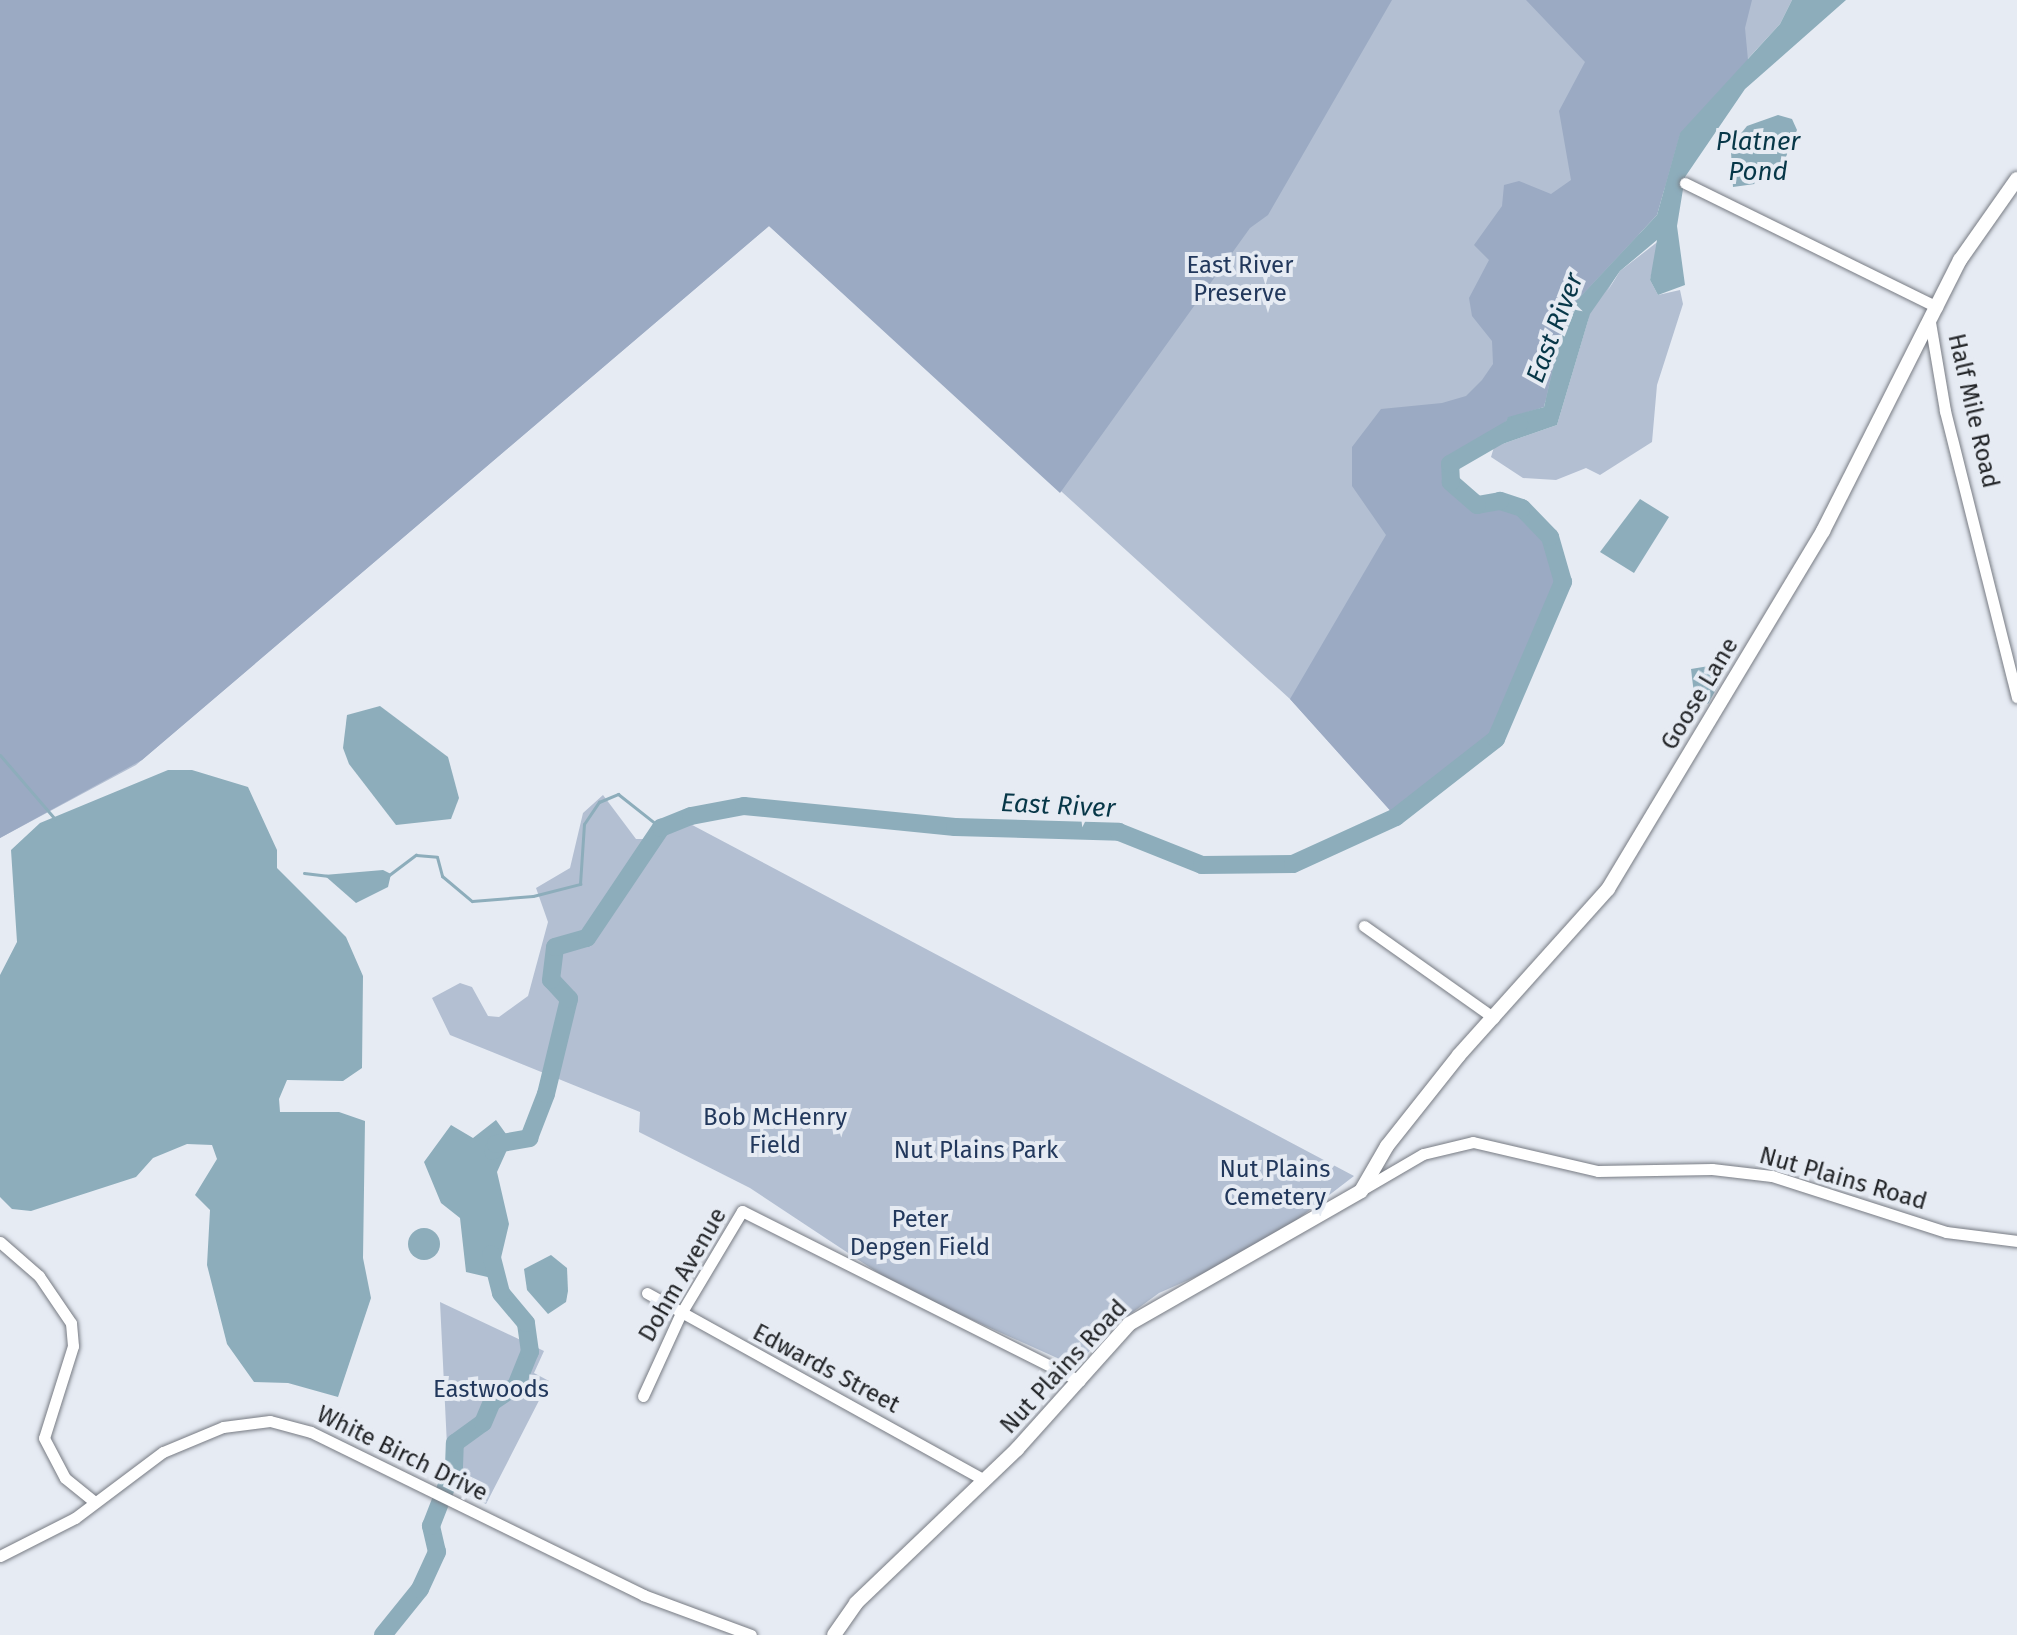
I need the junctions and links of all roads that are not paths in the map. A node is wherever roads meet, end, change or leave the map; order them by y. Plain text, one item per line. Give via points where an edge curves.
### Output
1 (2017, 179) edge
2 (1685, 183) dead end
3 (1937, 307) junction
4 (1930, 322) junction
5 (2017, 697) edge
6 (1364, 926) dead end
7 (1494, 1018) junction
8 (1361, 1191) junction
9 (2017, 1241) edge
10 (0, 1242) edge
11 (647, 1293) dead end
12 (680, 1315) junction
13 (1080, 1381) junction
14 (643, 1396) dead end
15 (985, 1480) junction
16 (92, 1500) junction
17 (0, 1556) edge
18 (751, 1635) edge
19 (834, 1635) edge

1 - 3 street, Goose Lane via 1960,260
2 - 3 street
3 - 4 street, Goose Lane
4 - 5 street, Half Mile Road via 1945,411
4 - 7 street, Goose Lane via 1831,518 1633,852
6 - 7 street
7 - 8 street, Goose Lane via 1410,1115
8 - 9 street, Nut Plains Road via 1423,1154 1473,1142 1598,1171 1712,1169 1772,1176 1946,1232
8 - 13 street, Nut Plains Road via 1280,1242 1146,1310
10 - 16 street via 39,1276 71,1323 73,1346 44,1438 65,1478
11 - 12 street, Edwards Street
12 - 13 street, Dohm Avenue via 742,1211
12 - 14 street, Dohm Avenue
12 - 15 street, Edwards Street
13 - 15 street, Nut Plains Road
15 - 19 street, Nut Plains Road via 862,1598
16 - 17 street, White Birch Drive via 48,1534
16 - 18 street, White Birch Drive via 163,1452 223,1427 270,1421 311,1432 643,1595

